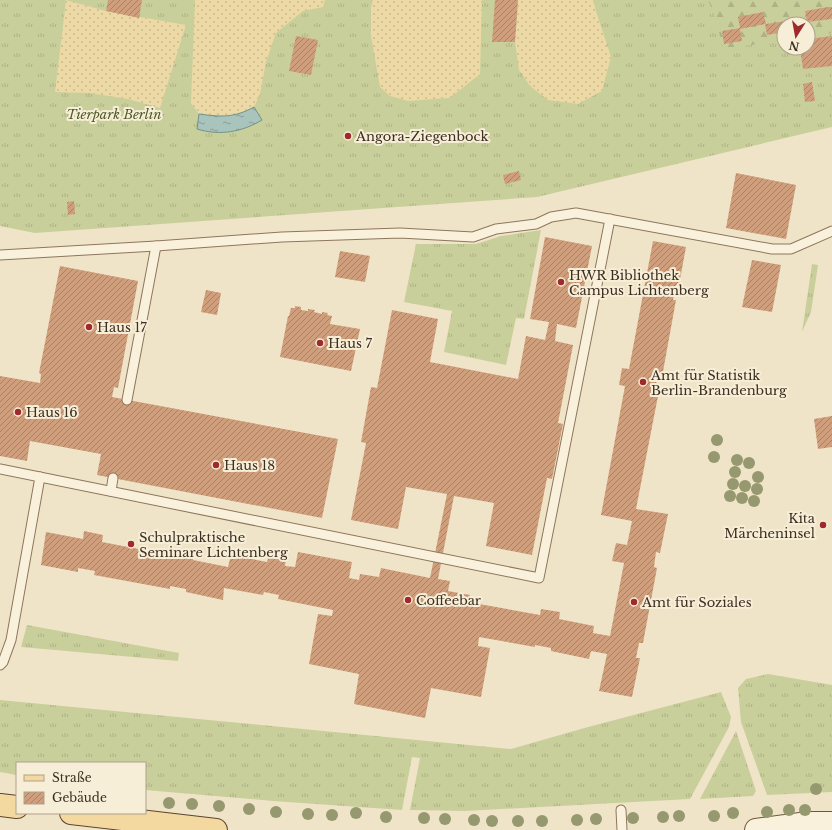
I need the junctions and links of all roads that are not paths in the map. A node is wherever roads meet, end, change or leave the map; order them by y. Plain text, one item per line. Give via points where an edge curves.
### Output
1 (610, 219) junction
2 (832, 230) edge
3 (156, 246) junction
4 (0, 255) edge
5 (127, 400) dead end
6 (0, 469) edge
7 (40, 477) junction
8 (113, 478) dead end
9 (111, 491) junction
10 (0, 665) edge
11 (0, 805) edge
12 (16, 807) edge
13 (621, 810) dead end
14 (80, 814) edge
15 (832, 823) edge
16 (216, 830) edge
17 (622, 830) edge
18 (756, 830) edge

1 - 2 lane via 772,249 791,249
1 - 3 lane via 576,213 551,217 536,224 496,229 473,237 400,233 282,237
1 - 9 lane via 539,578
3 - 4 lane
3 - 5 lane
6 - 7 lane
7 - 9 lane
7 - 10 lane via 10,640
8 - 9 lane
11 - 12 main road
13 - 17 lane
14 - 16 main road
15 - 18 main road via 808,823

